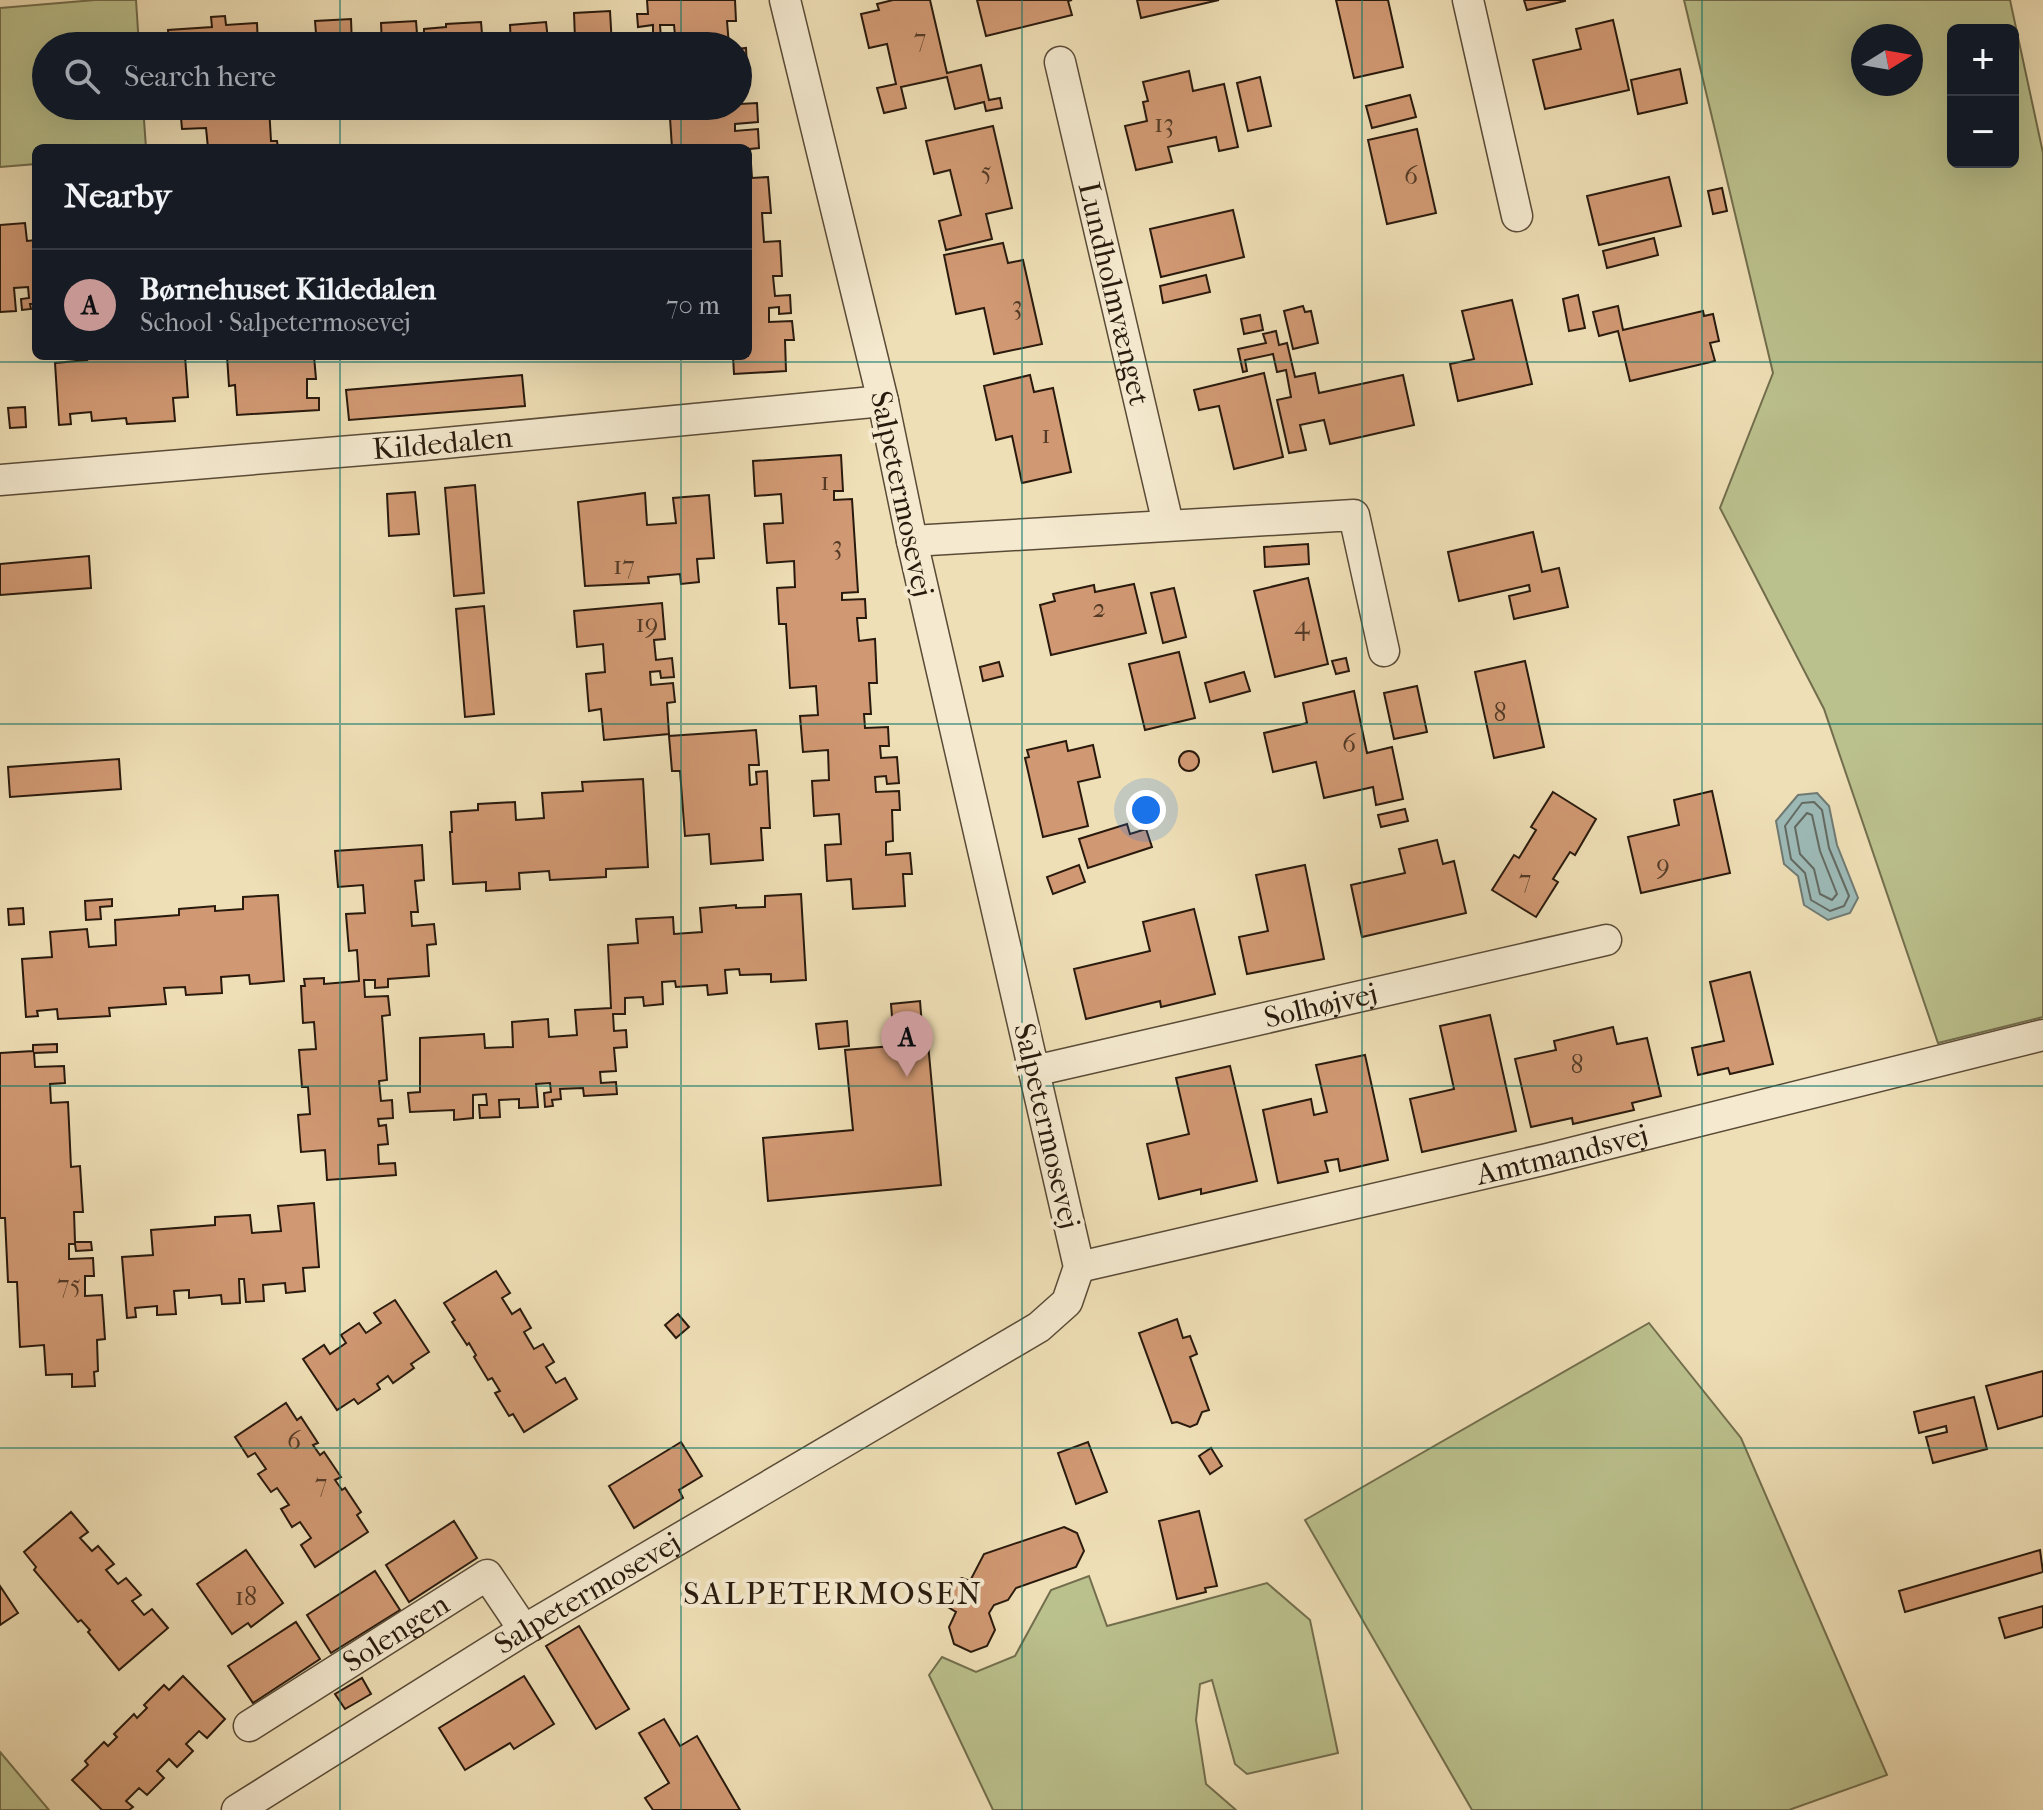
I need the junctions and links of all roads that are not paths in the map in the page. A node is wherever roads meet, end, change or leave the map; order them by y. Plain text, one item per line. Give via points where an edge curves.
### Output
1 (785, 0) edge
2 (1468, 0) edge
3 (1060, 62) dead end
4 (1517, 216) dead end
5 (883, 401) junction
6 (0, 480) edge
7 (1168, 524) junction
8 (912, 541) junction
9 (1384, 651) dead end
10 (1606, 940) dead end
11 (2043, 1035) edge
12 (1034, 1071) junction
13 (1079, 1267) junction
14 (524, 1630) junction
15 (249, 1726) dead end
16 (237, 1810) edge

1 - 5 street, Salpetermosevej
2 - 4 street
3 - 7 street, Lundholmvænget
5 - 6 street, Kildedalen
5 - 8 street, Salpetermosevej
7 - 8 street
7 - 9 street via 1354,515
8 - 12 street, Salpetermosevej
10 - 12 street, Solhøjvej
11 - 13 street, Amtmandsvej via 1547,1159
12 - 13 street, Salpetermosevej
13 - 14 street, Salpetermosevej via 1067,1302 1039,1327
14 - 15 street, Solengen via 487,1575
14 - 16 street, Salpetermosevej

